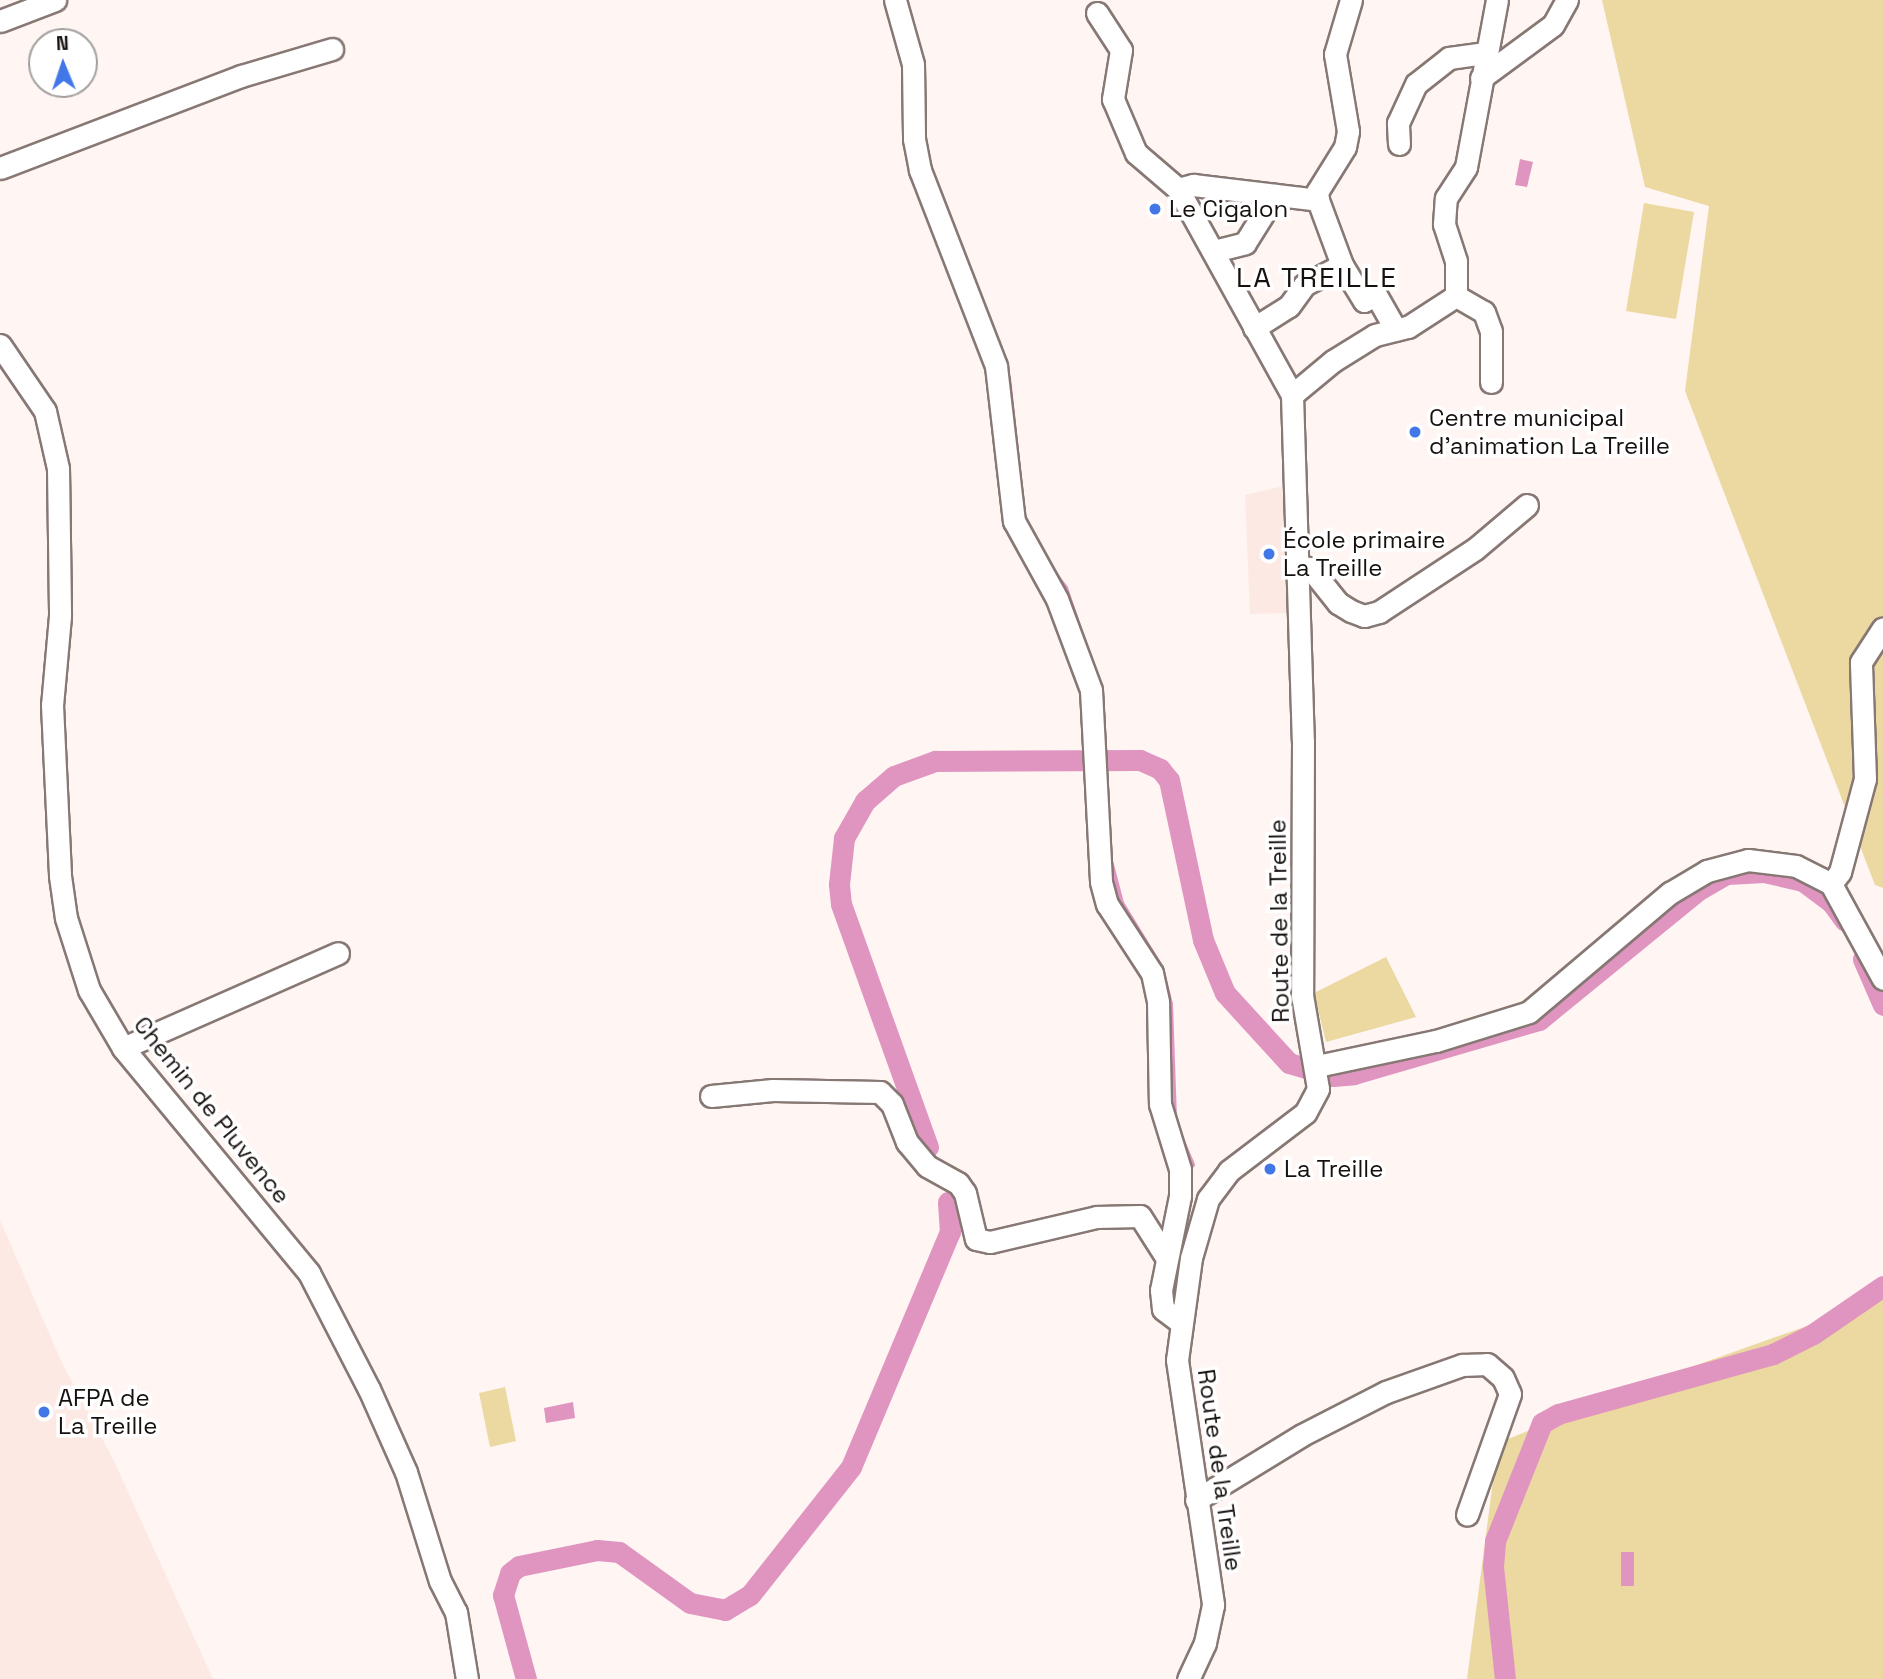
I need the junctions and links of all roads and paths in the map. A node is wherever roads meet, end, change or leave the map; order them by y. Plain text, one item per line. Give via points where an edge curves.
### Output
1 (55, 0) edge
2 (894, 0) edge
3 (1351, 0) edge
4 (1497, 0) edge
5 (1567, 0) edge
6 (1097, 13) dead end
7 (0, 21) edge
8 (332, 49) dead end
9 (1486, 53) junction
10 (1481, 78) junction
11 (1399, 144) dead end
12 (0, 168) edge
13 (1178, 189) junction
14 (1275, 195) junction
15 (1318, 200) junction
16 (1214, 251) junction
17 (1342, 265) junction
18 (1456, 296) junction
19 (1254, 328) junction
20 (1396, 330) junction
21 (0, 345) edge
22 (1491, 382) dead end
23 (1292, 395) junction
24 (1527, 505) dead end
25 (1297, 566) junction
26 (1883, 628) edge
27 (1831, 884) junction
28 (338, 953) dead end
29 (1883, 979) edge
30 (123, 1048) junction
31 (1317, 1070) junction
32 (711, 1096) dead end
33 (1166, 1257) junction
34 (1179, 1321) junction
35 (1196, 1500) junction
36 (1468, 1515) dead end
37 (467, 1679) edge
38 (1188, 1679) edge

1 - 7 street
2 - 33 street via 913,64 919,170 996,366 1014,521 1057,599 1091,690 1101,883 1107,904 1152,973 1158,1002 1160,1104 1180,1169 1180,1196
3 - 15 street via 1335,54 1348,131 1345,147 1317,192
4 - 9 street
5 - 10 street via 1553,25
6 - 13 street via 1121,50 1113,99 1136,153
8 - 12 street via 242,76
9 - 10 street
9 - 11 street via 1449,58 1416,84 1398,123
10 - 18 street via 1466,167 1446,198 1444,224 1456,261
13 - 14 street via 1193,185
13 - 16 street
14 - 15 street
14 - 16 street via 1245,243
15 - 17 street
16 - 19 street
17 - 19 street via 1304,285 1289,306
17 - 20 street
18 - 20 street
18 - 22 street via 1484,312 1491,331
19 - 23 street
20 - 23 street via 1375,335 1333,361
21 - 30 street, Chemin de Pluvence via 45,411 58,468 60,616 52,705 60,876 66,918 89,990
23 - 25 street, Route de la Treille
24 - 25 street via 1475,550 1379,612 1364,616 1338,603 1310,568
25 - 31 street, Route de la Treille via 1303,741 1302,995
26 - 27 street via 1861,662 1865,779 1840,872
27 - 29 street
27 - 31 street via 1796,866 1748,860 1707,871 1670,893 1529,1012
28 - 30 street
30 - 37 street, Chemin de Pluvence via 309,1273 406,1472 440,1581 456,1612
31 - 34 street, Route de la Treille via 1306,1113 1238,1161 1208,1199
32 - 33 street via 773,1090 880,1091 892,1104 907,1142 927,1166 965,1193 973,1234 981,1242 1097,1217 1140,1216
33 - 34 street via 1163,1309
34 - 35 street, Route de la Treille via 1178,1379
35 - 36 street via 1302,1435 1386,1392 1462,1364 1487,1364 1503,1378 1510,1394
35 - 38 street, Route de la Treille via 1213,1605 1205,1643

